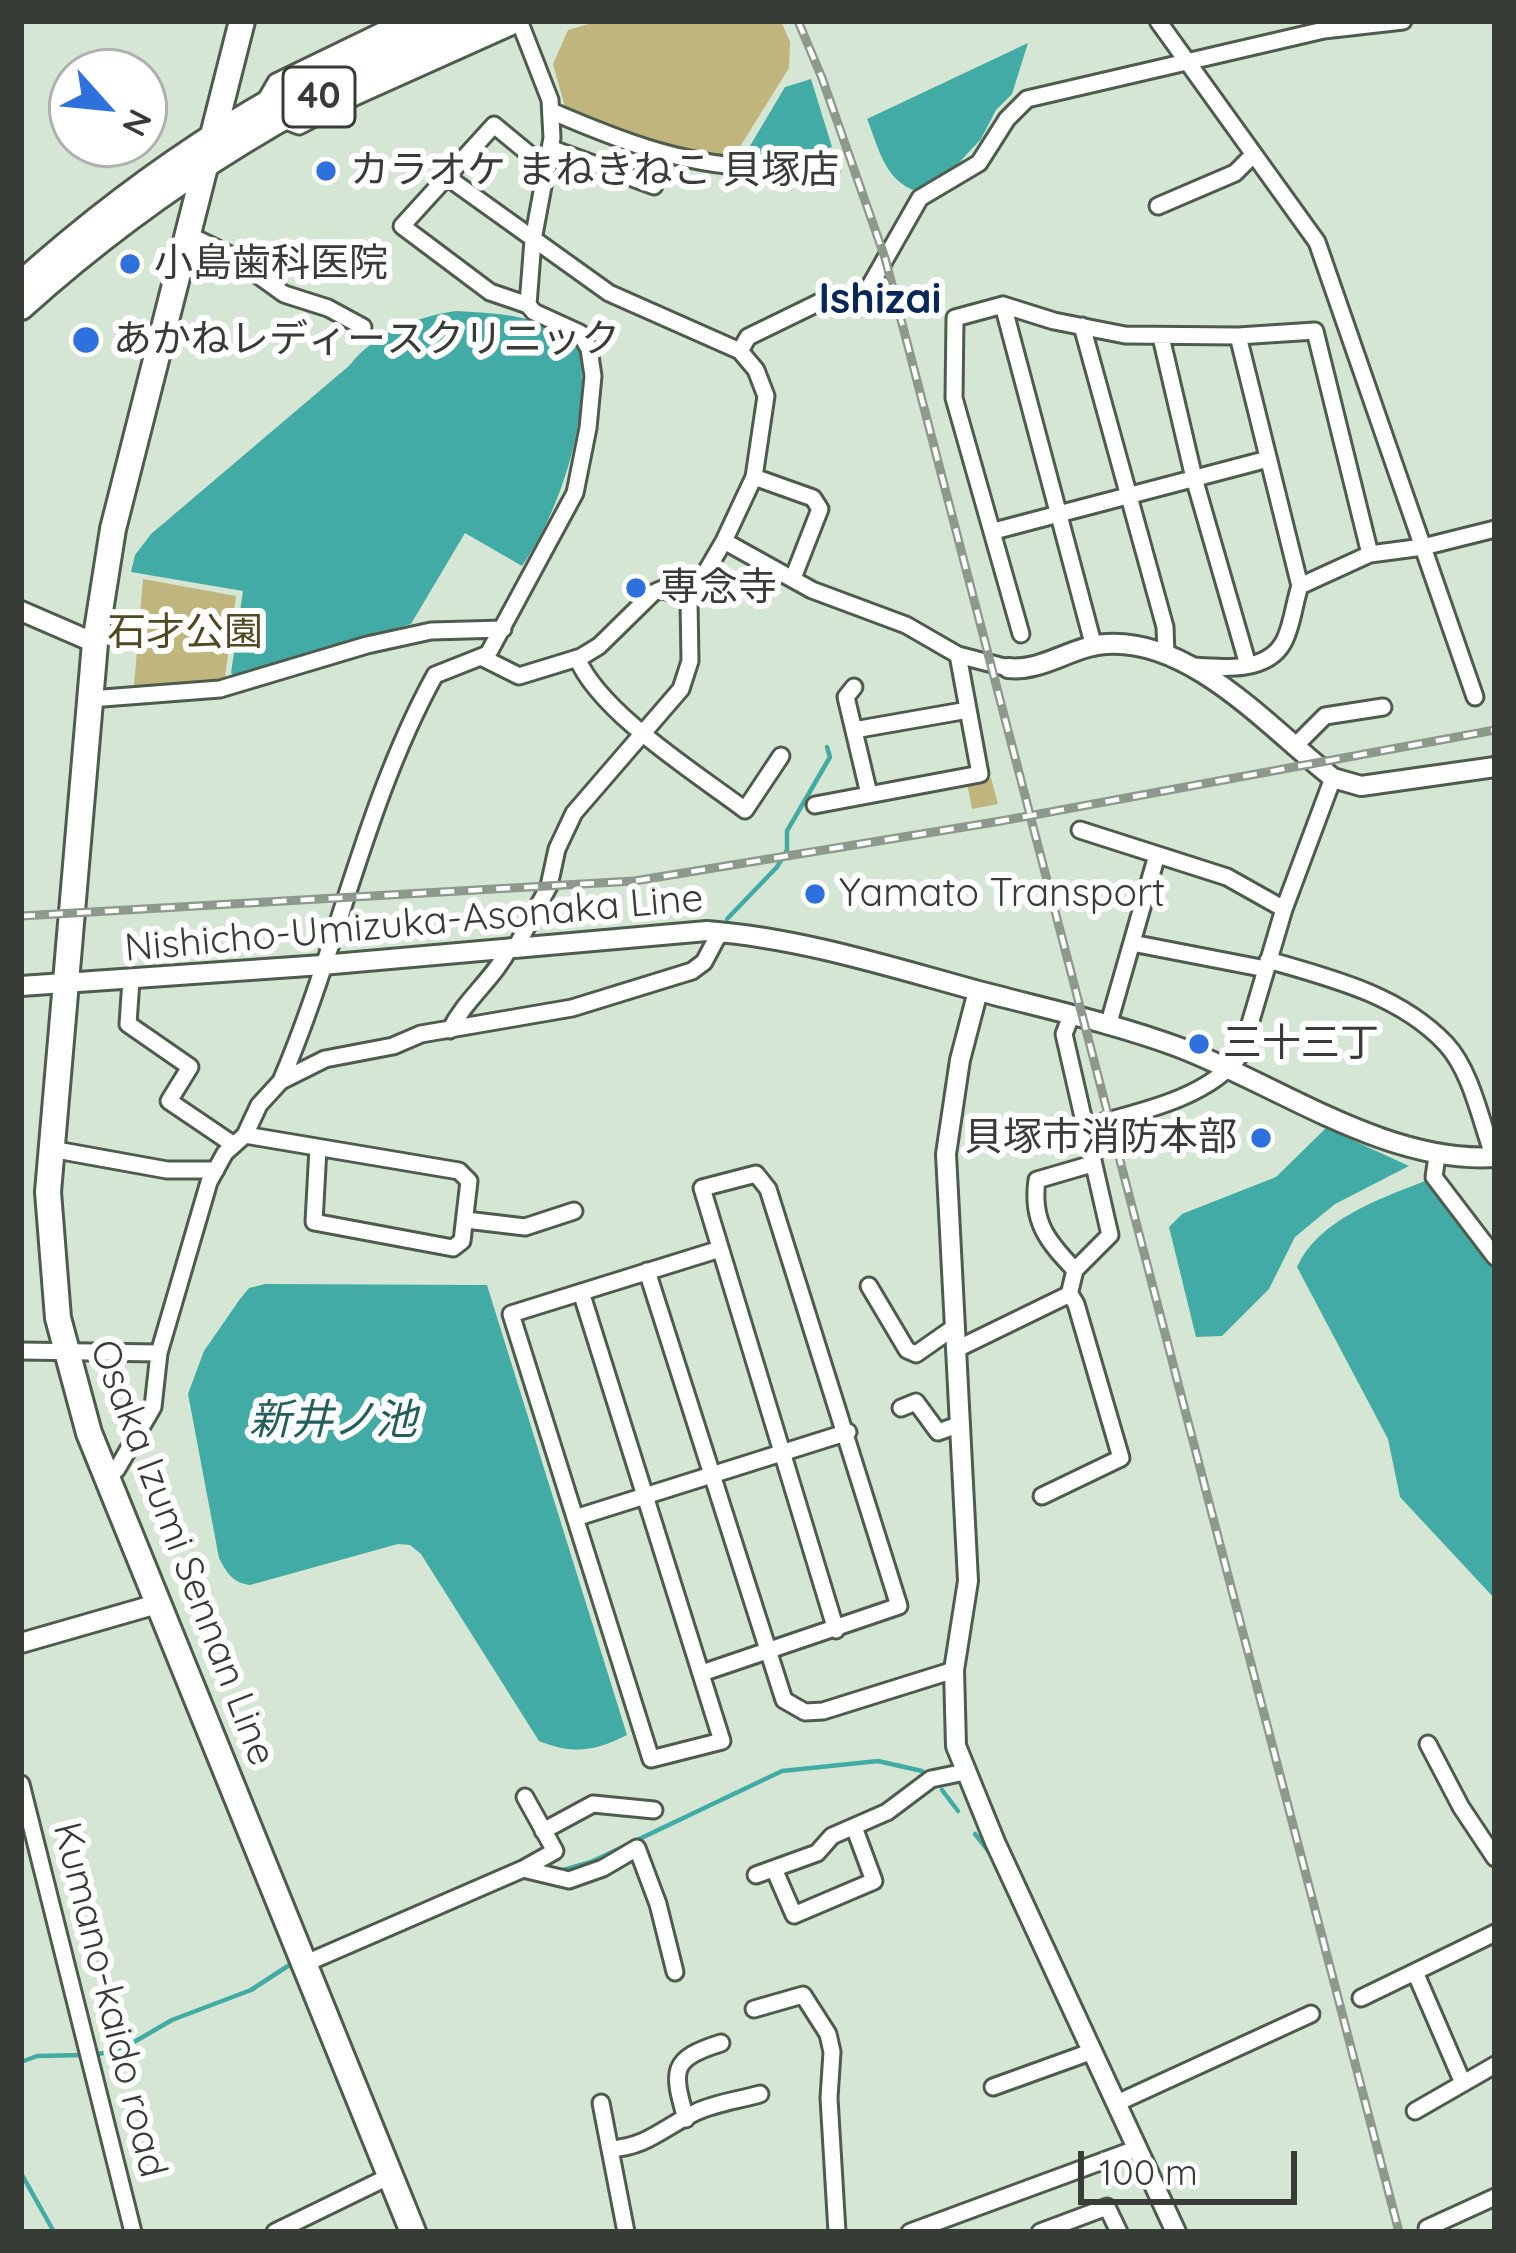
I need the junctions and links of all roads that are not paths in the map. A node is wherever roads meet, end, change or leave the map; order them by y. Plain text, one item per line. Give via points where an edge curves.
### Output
1 (242, 21) edge
2 (402, 21) edge
3 (491, 21) edge
4 (1158, 21) edge
5 (1403, 21) edge
6 (521, 22) edge
7 (436, 29) edge
8 (1190, 64) junction
9 (271, 111) junction
10 (551, 111) junction
11 (214, 134) junction
12 (550, 148) junction
13 (1254, 154) junction
14 (207, 164) junction
15 (546, 168) junction
16 (830, 171) dead end
17 (447, 177) junction
18 (653, 186) dead end
19 (1158, 206) dead end
20 (188, 236) junction
21 (533, 240) junction
22 (25, 273) edge
23 (528, 305) junction
24 (1003, 305) junction
25 (21, 308) edge
26 (1082, 326) junction
27 (363, 327) dead end
28 (1238, 336) junction
29 (1160, 337) junction
30 (740, 352) junction
31 (1268, 459) junction
32 (754, 477) junction
33 (1194, 478) junction
34 (1131, 495) junction
35 (1058, 514) junction
36 (1495, 529) edge
37 (994, 531) junction
38 (724, 542) junction
39 (1424, 547) junction
40 (1370, 554) junction
41 (793, 578) junction
42 (1300, 586) junction
43 (689, 601) junction
44 (21, 611) edge
45 (502, 628) junction
46 (1021, 634) dead end
47 (95, 643) junction
48 (1094, 647) junction
49 (1166, 654) junction
50 (958, 655) junction
51 (481, 657) junction
52 (577, 658) junction
53 (1248, 665) junction
54 (1190, 666) junction
55 (1008, 668) joint
56 (854, 687) dead end
57 (1475, 697) dead end
58 (91, 699) junction
59 (1383, 706) dead end
60 (968, 710) junction
61 (854, 730) junction
62 (644, 733) junction
63 (1294, 747) junction
64 (781, 757) dead end
65 (1495, 767) edge
66 (1333, 778) junction
67 (869, 794) junction
68 (815, 805) dead end
69 (1080, 830) dead end
70 (1157, 854) junction
71 (1284, 909) junction
72 (720, 932) junction
73 (1132, 943) junction
74 (513, 947) junction
75 (322, 965) junction
76 (1267, 965) junction
77 (131, 980) junction
78 (65, 985) junction
79 (21, 986) edge
80 (979, 991) junction
81 (1071, 1016) junction
82 (1108, 1026) junction
83 (450, 1030) junction
84 (1231, 1069) junction
85 (281, 1081) junction
86 (1084, 1127) junction
87 (240, 1140) junction
88 (318, 1148) junction
89 (50, 1149) junction
90 (1437, 1156) junction
91 (1494, 1157) edge
92 (1092, 1163) junction
93 (216, 1169) junction
94 (574, 1211) dead end
95 (466, 1220) junction
96 (720, 1249) junction
97 (1495, 1257) edge
98 (1076, 1270) junction
99 (647, 1271) junction
100 (869, 1286) dead end
101 (581, 1292) junction
102 (1070, 1294) junction
103 (956, 1326) junction
104 (957, 1349) junction
105 (21, 1351) edge
106 (64, 1352) junction
107 (159, 1353) junction
108 (901, 1408) dead end
109 (961, 1424) junction
110 (848, 1432) junction
111 (782, 1451) junction
112 (712, 1474) junction
113 (107, 1478) junction
114 (645, 1496) junction
115 (1042, 1496) dead end
116 (575, 1518) junction
117 (158, 1604) junction
118 (836, 1630) junction
119 (21, 1643) edge
120 (769, 1651) junction
121 (954, 1670) junction
122 (702, 1673) junction
123 (1428, 1744) dead end
124 (964, 1772) junction
125 (21, 1784) edge
126 (525, 1797) dead end
127 (653, 1810) dead end
128 (854, 1827) junction
129 (543, 1831) junction
130 (1495, 1858) edge
131 (523, 1869) junction
132 (774, 1869) junction
133 (756, 1875) dead end
134 (1495, 1933) edge
135 (304, 1964) junction
136 (675, 1972) dead end
137 (1415, 1972) junction
138 (1361, 1999) dead end
139 (754, 2009) dead end
140 (1311, 2014) dead end
141 (721, 2043) dead end
142 (1093, 2051) junction
143 (1495, 2066) edge
144 (1463, 2083) junction
145 (993, 2087) dead end
146 (760, 2094) dead end
147 (601, 2103) dead end
148 (1117, 2103) junction
149 (1415, 2111) dead end
150 (686, 2119) junction
151 (1138, 2148) junction
152 (610, 2150) junction
153 (390, 2176) junction
154 (1495, 2197) edge
155 (301, 2226) edge
156 (1427, 2228) dead end
157 (133, 2232) edge
158 (275, 2232) edge
159 (413, 2232) edge
160 (626, 2232) edge
161 (837, 2232) edge
162 (910, 2232) edge
163 (1040, 2232) edge
164 (1119, 2232) edge
165 (1176, 2232) edge

1 - 11 main road, Osaka Izumi Sennan Line
2 - 9 street via 276,82
3 - 7 main road, 40
4 - 8 street
5 - 8 street via 1324,30
6 - 9 street via 299,126
6 - 10 street
7 - 9 main road, 40
8 - 13 street
8 - 30 street via 1027,99 979,163 920,197 863,298 824,300 748,337
9 - 11 main road, 40
9 - 14 main road, 40
10 - 12 street
10 - 16 street via 693,161 794,167 814,160
11 - 14 main road, Osaka Izumi Sennan Line
11 - 22 main road, 40
12 - 15 street
12 - 18 street
13 - 19 street via 1235,172
13 - 39 street via 1317,242
14 - 20 main road, Osaka Izumi Sennan Line
14 - 25 main road, 40
15 - 17 street via 494,125
15 - 21 street
17 - 21 street
17 - 23 street via 402,226 490,292
20 - 27 street via 284,294
20 - 47 main road, Osaka Izumi Sennan Line via 113,529
21 - 23 street
21 - 30 street via 609,293
23 - 45 street via 580,334 593,376 575,493
24 - 26 street
24 - 35 street
24 - 37 street via 956,318 954,354 954,398
26 - 29 street
26 - 34 street
28 - 29 street
28 - 31 street
28 - 40 street via 1315,331
29 - 33 street
30 - 32 street via 766,396
31 - 33 street
31 - 42 street
32 - 38 street
32 - 41 street via 813,498 820,509
33 - 34 street
33 - 53 street
34 - 35 street
34 - 49 street
35 - 37 street
35 - 48 street
36 - 39 street
37 - 46 street
38 - 41 street
38 - 43 street
39 - 40 street
39 - 57 street
40 - 42 street
41 - 50 street
42 - 53 street via 1282,645
43 - 52 street via 653,593
43 - 62 street via 688,674
44 - 47 street
45 - 51 street
45 - 58 street via 409,636 220,689
47 - 58 main road, Osaka Izumi Sennan Line
48 - 49 street
48 - 55 street
49 - 54 street
50 - 55 street
50 - 60 street
51 - 52 street via 520,676
51 - 75 street via 435,675 407,726
52 - 62 street via 586,681
53 - 54 street
54 - 63 street
56 - 61 street via 846,697
58 - 78 main road, Osaka Izumi Sennan Line
59 - 63 street via 1359,704 1325,716
60 - 61 street
60 - 67 street via 980,774
61 - 67 street
62 - 64 street via 745,810
62 - 74 street via 574,813 549,886
63 - 66 street
65 - 66 street via 1361,786
66 - 71 street
67 - 68 street
69 - 70 street
70 - 71 street via 1227,877
70 - 73 street
71 - 76 street
72 - 74 street, Nishicho-Umizuka-Asonaka Line
72 - 80 street, Nishicho-Umizuka-Asonaka Line via 788,941
72 - 83 street via 692,971 572,1008
73 - 76 street
73 - 82 street
74 - 75 street, Nishicho-Umizuka-Asonaka Line
74 - 83 street
75 - 77 street, Nishicho-Umizuka-Asonaka Line
75 - 85 street
76 - 84 street
76 - 91 street via 1394,1003 1448,1045
77 - 78 street, Nishicho-Umizuka-Asonaka Line
77 - 87 street via 128,1024 190,1067 170,1101
78 - 79 street, Nishicho-Umizuka-Asonaka Line
78 - 89 main road, Osaka Izumi Sennan Line
80 - 81 street, Nishicho-Umizuka-Asonaka Line
80 - 103 street via 946,1154
81 - 82 street, Nishicho-Umizuka-Asonaka Line
81 - 86 street via 1064,1034
82 - 84 street, Nishicho-Umizuka-Asonaka Line
83 - 85 street via 325,1059
84 - 86 street
84 - 90 street, Nishicho-Umizuka-Asonaka Line
85 - 87 street
86 - 92 street
87 - 88 street
87 - 93 street
88 - 95 street via 459,1171 469,1180
88 - 95 street via 314,1222 453,1248
89 - 93 street via 166,1170
89 - 106 main road, Osaka Izumi Sennan Line via 50,1245
90 - 91 street, Nishicho-Umizuka-Asonaka Line
90 - 97 street via 1434,1178
92 - 98 street via 1110,1235
92 - 98 street via 1037,1180 1042,1236
93 - 107 street
94 - 95 street via 525,1227
96 - 99 street
96 - 110 street via 702,1188 756,1174 768,1189
96 - 111 street
98 - 102 street
99 - 101 street
99 - 112 street
100 - 103 street via 907,1350 916,1354
101 - 114 street
101 - 116 street via 511,1314
102 - 104 street
102 - 115 street via 1121,1458
103 - 104 street
104 - 109 street
105 - 106 street
106 - 107 street
106 - 113 main road, Osaka Izumi Sennan Line
107 - 113 street via 153,1407
108 - 109 street via 916,1402 938,1432
109 - 121 street via 968,1581
110 - 111 street
110 - 118 street via 899,1606
111 - 112 street
111 - 118 street
112 - 114 street
112 - 120 street
113 - 117 main road, Osaka Izumi Sennan Line
114 - 116 street
114 - 122 street
116 - 122 street via 651,1759 722,1741
117 - 119 street
117 - 135 main road, Osaka Izumi Sennan Line
118 - 120 street
120 - 121 street via 784,1700 805,1712
120 - 122 street
121 - 124 street
123 - 130 street
124 - 128 street via 931,1779
124 - 142 street
125 - 157 street, Kumano-kaido road
126 - 129 street
127 - 129 street via 593,1804
128 - 132 street
128 - 132 street via 874,1881 794,1915
129 - 131 street via 555,1851
131 - 135 street
131 - 136 street via 568,1880 637,1848
132 - 133 street
134 - 137 street
135 - 153 main road, Osaka Izumi Sennan Line
137 - 138 street
137 - 144 street
139 - 161 street via 803,1995 828,2034
140 - 148 street
141 - 150 street via 680,2063 676,2084
142 - 145 street
142 - 148 street
143 - 144 street
144 - 149 street
146 - 150 street
147 - 152 street
148 - 151 street
150 - 152 street via 652,2140
151 - 162 street
151 - 165 street
152 - 160 street
153 - 155 street
153 - 159 main road, Osaka Izumi Sennan Line
154 - 156 street
155 - 158 street
163 - 164 street via 1107,2207

